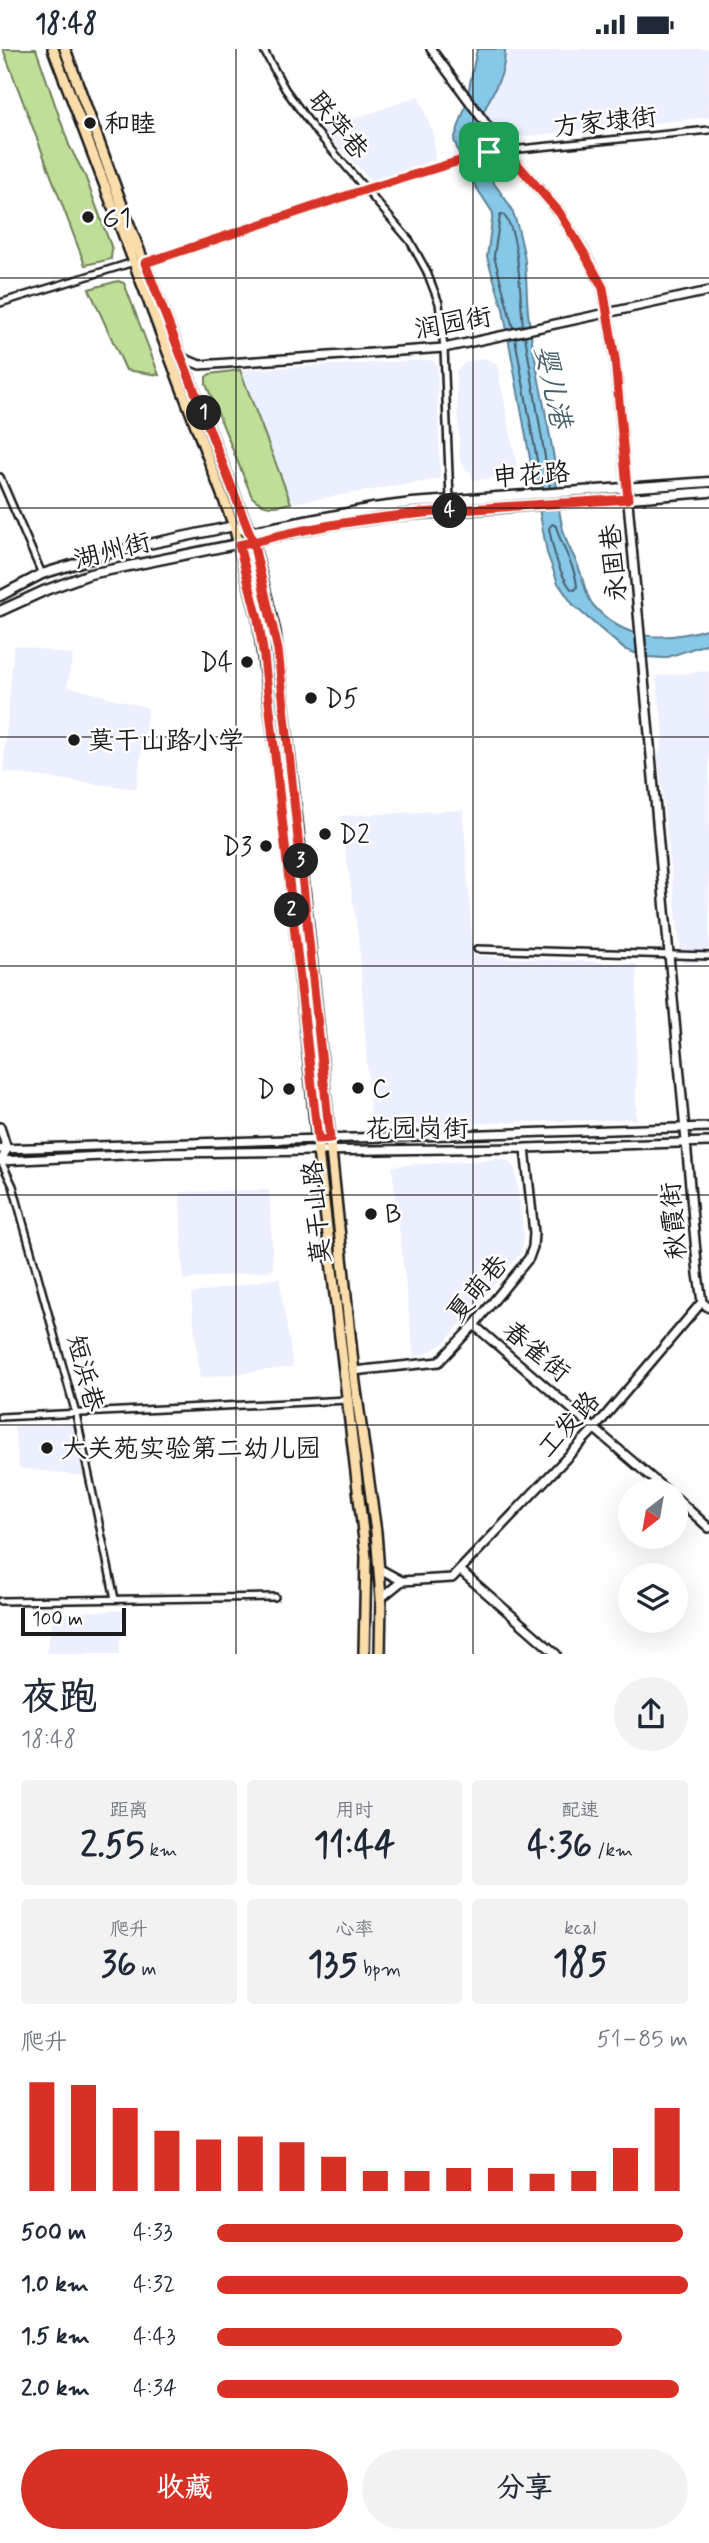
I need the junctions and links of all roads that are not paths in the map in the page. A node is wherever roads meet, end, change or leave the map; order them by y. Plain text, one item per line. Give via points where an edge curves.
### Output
1 (53, 49) edge
2 (65, 49) edge
3 (263, 49) edge
4 (431, 49) edge
5 (709, 130) edge
6 (505, 150) junction
7 (367, 189) junction
8 (134, 262) junction
9 (145, 263) junction
10 (709, 291) edge
11 (0, 303) edge
12 (607, 312) junction
13 (444, 348) junction
14 (183, 358) junction
15 (200, 365) junction
16 (191, 378) junction
17 (0, 477) edge
18 (709, 482) edge
19 (626, 488) junction
20 (709, 492) edge
21 (628, 499) junction
22 (450, 500) junction
23 (234, 526) junction
24 (249, 532) junction
25 (253, 542) junction
26 (239, 545) junction
27 (42, 574) junction
28 (0, 596) edge
29 (0, 611) edge
30 (477, 950) dead end
31 (669, 956) junction
32 (709, 956) edge
33 (0, 1127) edge
34 (709, 1127) edge
35 (684, 1128) junction
36 (318, 1140) junction
37 (686, 1142) junction
38 (709, 1142) edge
39 (331, 1144) junction
40 (525, 1148) junction
41 (4, 1149) edge
42 (318, 1151) junction
43 (0, 1160) edge
44 (706, 1305) edge
45 (474, 1325) junction
46 (353, 1371) junction
47 (348, 1400) junction
48 (76, 1414) junction
49 (0, 1417) edge
50 (595, 1427) junction
51 (654, 1479) edge
52 (688, 1509) edge
53 (709, 1528) edge
54 (380, 1569) junction
55 (460, 1570) junction
56 (402, 1581) junction
57 (275, 1597) dead end
58 (381, 1598) junction
59 (115, 1599) junction
60 (0, 1601) edge
61 (364, 1654) edge
62 (380, 1654) edge
63 (556, 1654) edge

1 - 8 main road, 莫干山路
2 - 9 main road, 莫干山路
3 - 7 street, 联萍巷 via 314,129
4 - 6 street, 永固巷
5 - 6 street, 方家埭街
6 - 7 street, 方家埭街
6 - 12 street, 永固巷 via 559,212 603,288
7 - 9 street, 方家埭街
7 - 13 street, 联萍巷 via 410,241 426,270 439,303
8 - 11 street
8 - 23 main road, 莫干山路
9 - 14 main road, 莫干山路
10 - 12 street, 润园街
12 - 13 street, 润园街
12 - 19 street, 永固巷
13 - 15 street, 润园街
13 - 22 street, 联萍巷
14 - 15 street, 润园街
14 - 16 main road, 莫干山路
15 - 16 street
16 - 24 main road, 莫干山路
17 - 27 street
18 - 19 main road, 申花路
19 - 21 street, 永固巷
19 - 22 main road, 申花路
20 - 21 main road, 申花路
21 - 25 main road, 申花路 via 381,517
21 - 31 street, 永固巷
22 - 24 main road, 申花路 via 373,508
23 - 24 main road
23 - 26 main road, 莫干山路
23 - 27 main road, 湖州街 via 120,550
24 - 25 main road, 莫干山路
25 - 26 main road, 申花路
25 - 39 main road, 莫干山路 via 278,650
26 - 29 main road, 湖州街 via 90,574
26 - 36 main road, 莫干山路 via 266,669
27 - 28 main road, 湖州街
30 - 31 street
31 - 32 street
31 - 35 street, 永固巷
33 - 41 street
34 - 35 street, 花园岗街
35 - 37 street, 秋霞街
35 - 39 street, 花园岗街
36 - 39 street, 花园岗街
36 - 41 street, 花园岗街
36 - 42 main road, 莫干山路
37 - 38 street, 花园岗街
37 - 40 street, 花园岗街
37 - 44 street, 秋霞街
39 - 40 street, 花园岗街
39 - 42 street, 花园岗街
39 - 46 main road, 莫干山路
40 - 45 street, 夏萌巷 via 533,1247
41 - 43 street
42 - 43 street, 花园岗街
42 - 47 main road, 莫干山路
43 - 48 street, 短浜巷 via 13,1186
44 - 50 street, 工发路
45 - 46 street, 夏萌巷 via 439,1362
45 - 50 street, 春雀街
46 - 54 main road, 莫干山路
47 - 48 street
47 - 61 main road, 莫干山路 via 366,1557
48 - 49 street
48 - 59 street, 短浜巷
50 - 51 street, 春雀街
50 - 55 street, 工发路
52 - 53 street
54 - 56 street
54 - 58 main road, 莫干山路
55 - 56 street via 452,1578
55 - 63 street
56 - 58 street
57 - 59 street
58 - 62 main road, 莫干山路
59 - 60 street

